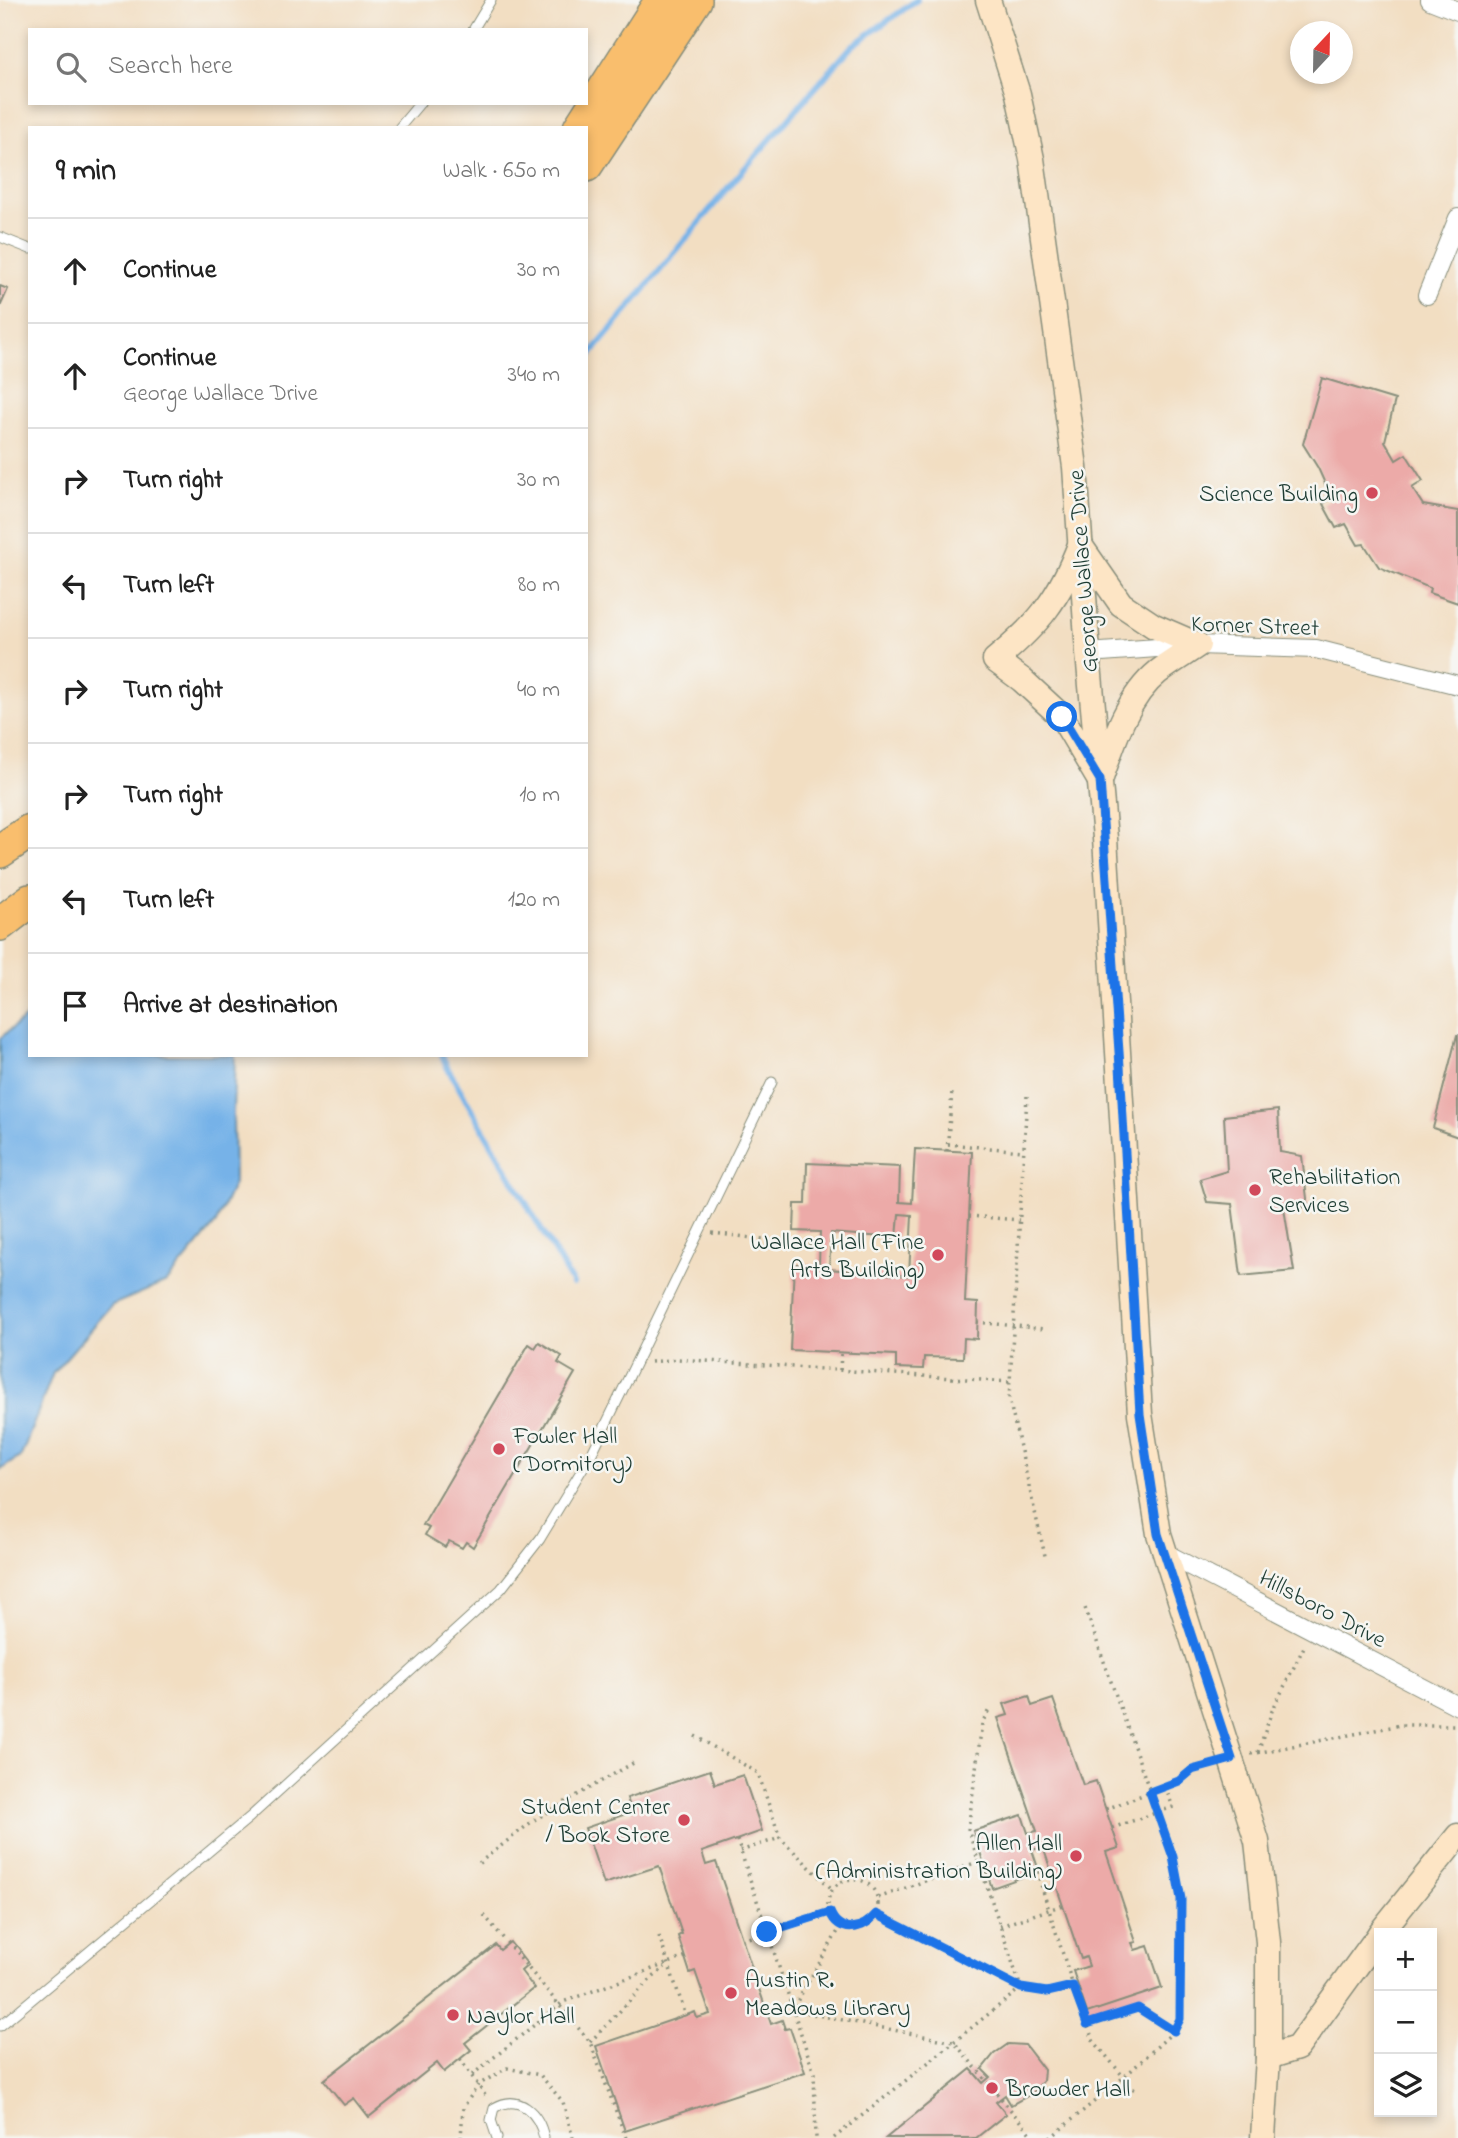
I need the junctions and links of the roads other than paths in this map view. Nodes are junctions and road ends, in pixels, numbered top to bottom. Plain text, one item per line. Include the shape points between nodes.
1 (491, 0) edge
2 (662, 0) edge
3 (695, 0) edge
4 (1430, 0) edge
5 (991, 9) edge
6 (1458, 11) edge
7 (475, 28) edge
8 (418, 105) edge
9 (401, 126) edge
10 (581, 126) edge
11 (588, 162) edge
12 (1458, 218) edge
13 (0, 237) edge
14 (28, 248) edge
15 (1427, 295) dead end
16 (1080, 545) junction
17 (1198, 645) junction
18 (1088, 653) junction
19 (1458, 685) edge
20 (1100, 780) junction
21 (28, 832) edge
22 (0, 851) edge
23 (28, 903) edge
24 (0, 924) edge
25 (772, 1082) dead end
26 (1165, 1553) junction
27 (1458, 1706) edge
28 (1458, 1836) edge
29 (1385, 1928) edge
30 (1374, 1942) edge
31 (0, 2026) edge
32 (1268, 2057) junction
33 (496, 2138) edge
34 (544, 2138) edge
35 (1263, 2138) edge

1 - 7 lane
2 - 10 highway
3 - 11 highway
4 - 6 street
5 - 16 street, George Wallace Drive via 1018,94 1032,159 1075,467
8 - 9 lane
12 - 15 street
13 - 14 lane
16 - 17 street via 1121,604 1154,626
16 - 18 street, George Wallace Drive
16 - 20 street via 1055,600 1025,636 995,660 1062,717
17 - 18 street, Korner Street
17 - 19 street, Korner Street via 1316,649
17 - 20 street via 1143,688 1117,732
18 - 20 street, George Wallace Drive
20 - 26 street, George Wallace Drive via 1140,1414 1158,1534
21 - 22 highway
23 - 24 highway
25 - 31 lane via 579,1475 540,1539 501,1589 250,1817
26 - 27 street, Hillsboro Drive
26 - 32 street, George Wallace Drive via 1257,1841 1268,1942
28 - 29 street
30 - 32 street via 1297,2048
32 - 35 street, George Wallace Drive
33 - 34 lane via 491,2120 494,2108 503,2103 523,2105 536,2114

